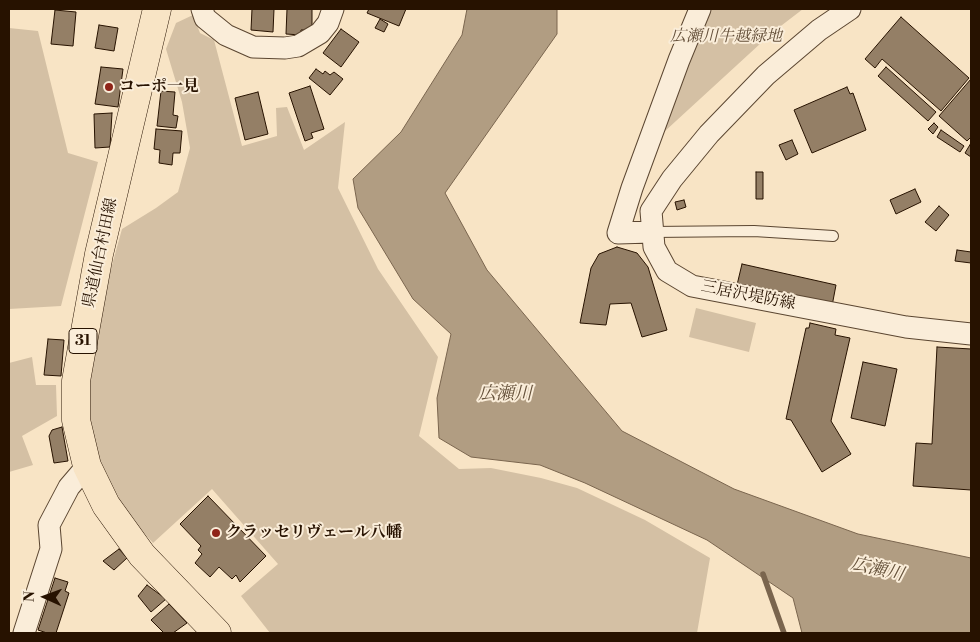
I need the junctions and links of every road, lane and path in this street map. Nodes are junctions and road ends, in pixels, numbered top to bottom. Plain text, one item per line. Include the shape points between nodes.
1 (157, 9) edge
2 (202, 9) edge
3 (333, 9) edge
4 (700, 9) edge
5 (850, 9) edge
6 (651, 232) junction
7 (833, 236) dead end
8 (971, 334) edge
9 (87, 466) junction
10 (24, 633) edge
11 (217, 633) edge

1 - 9 main road, 県道仙台村田線 / 31 via 99,254 76,381 76,420
2 - 3 street via 205,18 226,35 252,46 285,48 298,46 320,33
4 - 6 street via 672,78 618,233
5 - 6 street, 三居沢堤防線 via 819,30 766,75 709,134 650,211
6 - 7 lane via 754,231
6 - 8 street, 三居沢堤防線 via 654,247 667,272 692,286 906,327
9 - 10 street via 69,487 49,524 51,549
9 - 11 main road, 県道仙台村田線 / 31 via 106,506 142,555

